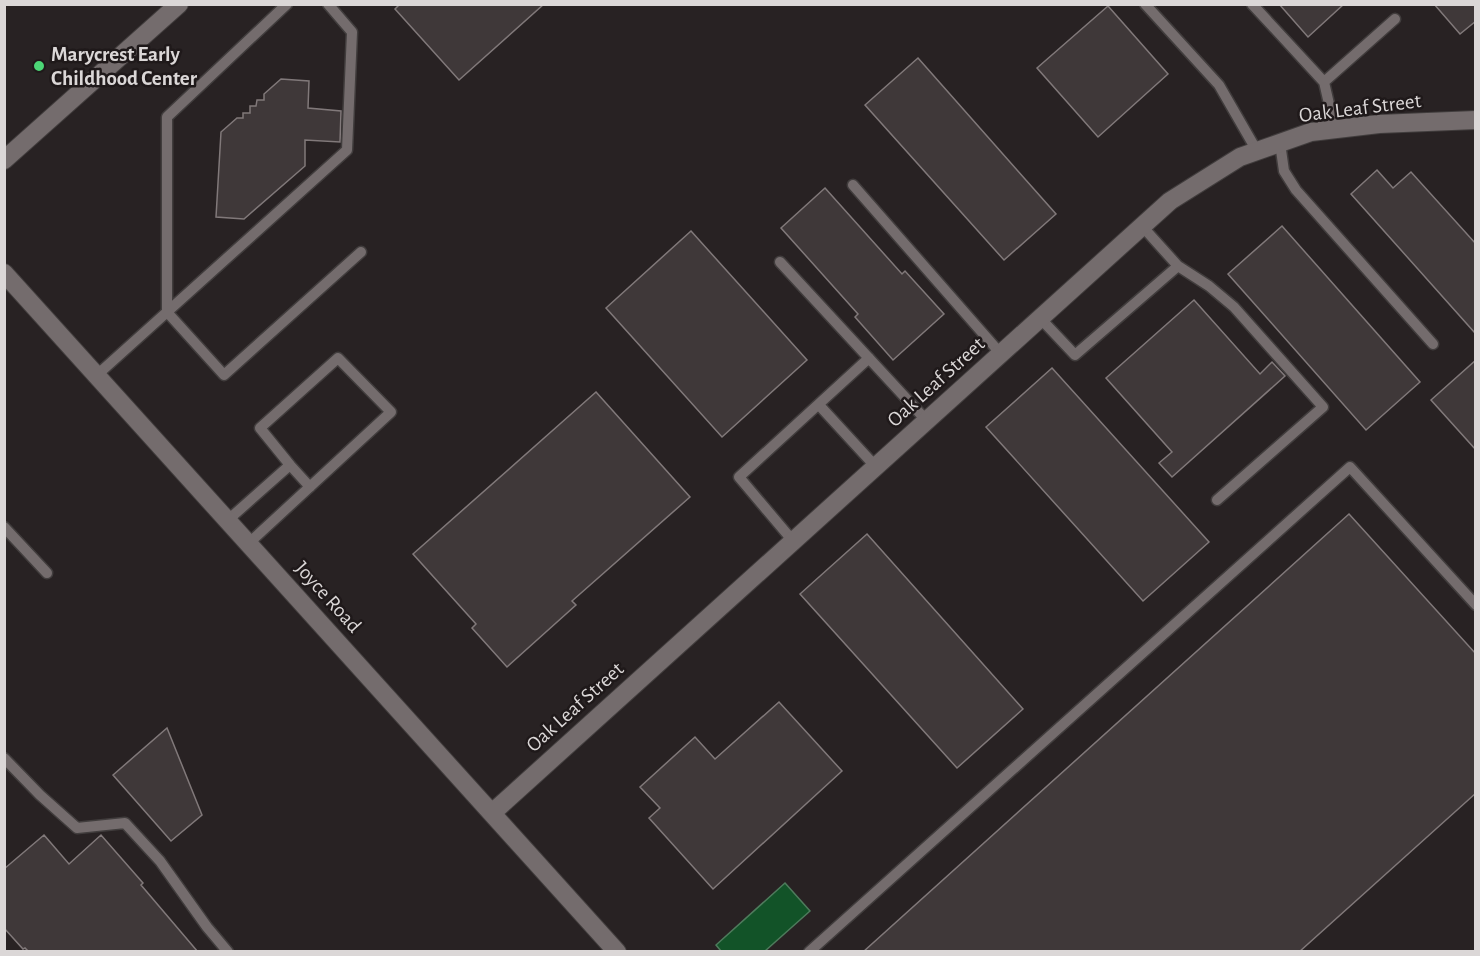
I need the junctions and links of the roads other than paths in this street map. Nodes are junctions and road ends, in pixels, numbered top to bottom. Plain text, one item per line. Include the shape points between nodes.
1 (178, 4) edge
2 (287, 4) edge
3 (328, 4) edge
4 (1145, 4) edge
5 (1252, 4) edge
6 (1395, 19) dead end
7 (1324, 82) junction
8 (1476, 120) edge
9 (1335, 130) junction
10 (1280, 143) junction
11 (1257, 151) junction
12 (4, 160) edge
13 (853, 185) dead end
14 (1142, 226) junction
15 (362, 252) dead end
16 (780, 261) dead end
17 (1178, 266) junction
18 (4, 273) edge
19 (167, 312) junction
20 (1040, 318) junction
21 (1433, 344) dead end
22 (1000, 354) junction
23 (869, 358) junction
24 (97, 375) junction
25 (819, 405) junction
26 (927, 421) junction
27 (290, 465) junction
28 (876, 467) junction
29 (310, 487) junction
30 (1217, 500) dead end
31 (228, 520) junction
32 (4, 527) edge
33 (793, 541) junction
34 (249, 543) junction
35 (47, 573) dead end
36 (1476, 605) edge
37 (4, 758) edge
38 (492, 813) junction
39 (228, 951) edge
40 (617, 951) edge
41 (809, 951) edge

1 - 12 street
2 - 19 lane via 167,117
3 - 19 lane via 352,32 347,150
4 - 11 lane via 1219,85
5 - 7 lane
6 - 7 lane
7 - 9 lane
8 - 9 street, Oak Leaf Street
9 - 10 street, Oak Leaf Street via 1311,132
10 - 11 street, Oak Leaf Street
10 - 21 lane via 1284,171 1296,190
11 - 14 street, Oak Leaf Street via 1240,157 1170,201
13 - 22 lane
14 - 17 lane
14 - 20 street, Oak Leaf Street
15 - 19 lane via 224,375
16 - 23 lane
17 - 20 lane via 1075,355
17 - 30 lane via 1234,307 1323,407
18 - 24 street, Joyce Road
19 - 24 lane
20 - 22 street, Oak Leaf Street
22 - 26 street, Oak Leaf Street
23 - 25 lane
23 - 26 lane
24 - 31 street, Joyce Road
25 - 28 lane
25 - 33 lane via 739,477
26 - 28 street, Oak Leaf Street
27 - 29 lane
27 - 29 lane via 260,428 338,358 391,412
27 - 31 lane
28 - 33 street, Oak Leaf Street
29 - 34 lane
31 - 34 street, Joyce Road
32 - 35 lane
33 - 38 street, Oak Leaf Street
34 - 38 street, Joyce Road
36 - 41 lane via 1350,467
37 - 39 lane via 77,828 124,823 160,861
38 - 40 street, Joyce Road

